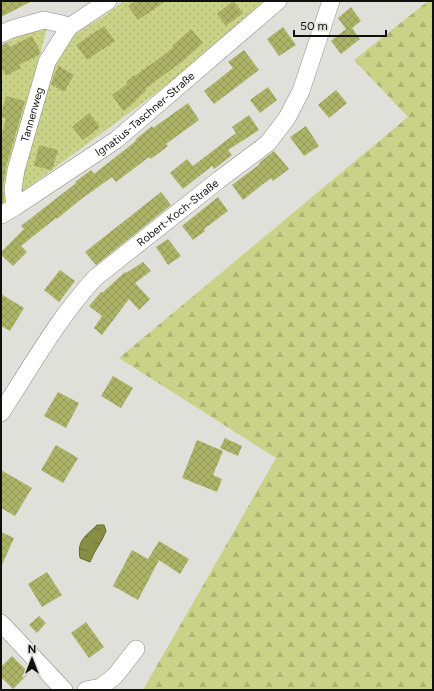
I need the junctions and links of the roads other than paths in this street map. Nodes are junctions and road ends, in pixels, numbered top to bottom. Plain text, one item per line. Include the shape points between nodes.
1 (108, 1) edge
2 (278, 1) edge
3 (331, 1) edge
4 (69, 27) junction
5 (1, 34) edge
6 (8, 211) edge
7 (1, 413) edge
8 (1, 623) edge
9 (136, 649) dead end
10 (64, 690) edge
11 (86, 690) edge

1 - 4 street
2 - 6 street, Ignatius-Taschner-Straße via 116,140
3 - 7 street, Robert-Koch-Straße via 301,91 287,118 268,143 95,278 65,314
4 - 5 street via 44,20
4 - 6 street, Tannenweg via 48,62 16,170
8 - 10 street
9 - 11 street via 116,676 101,687

